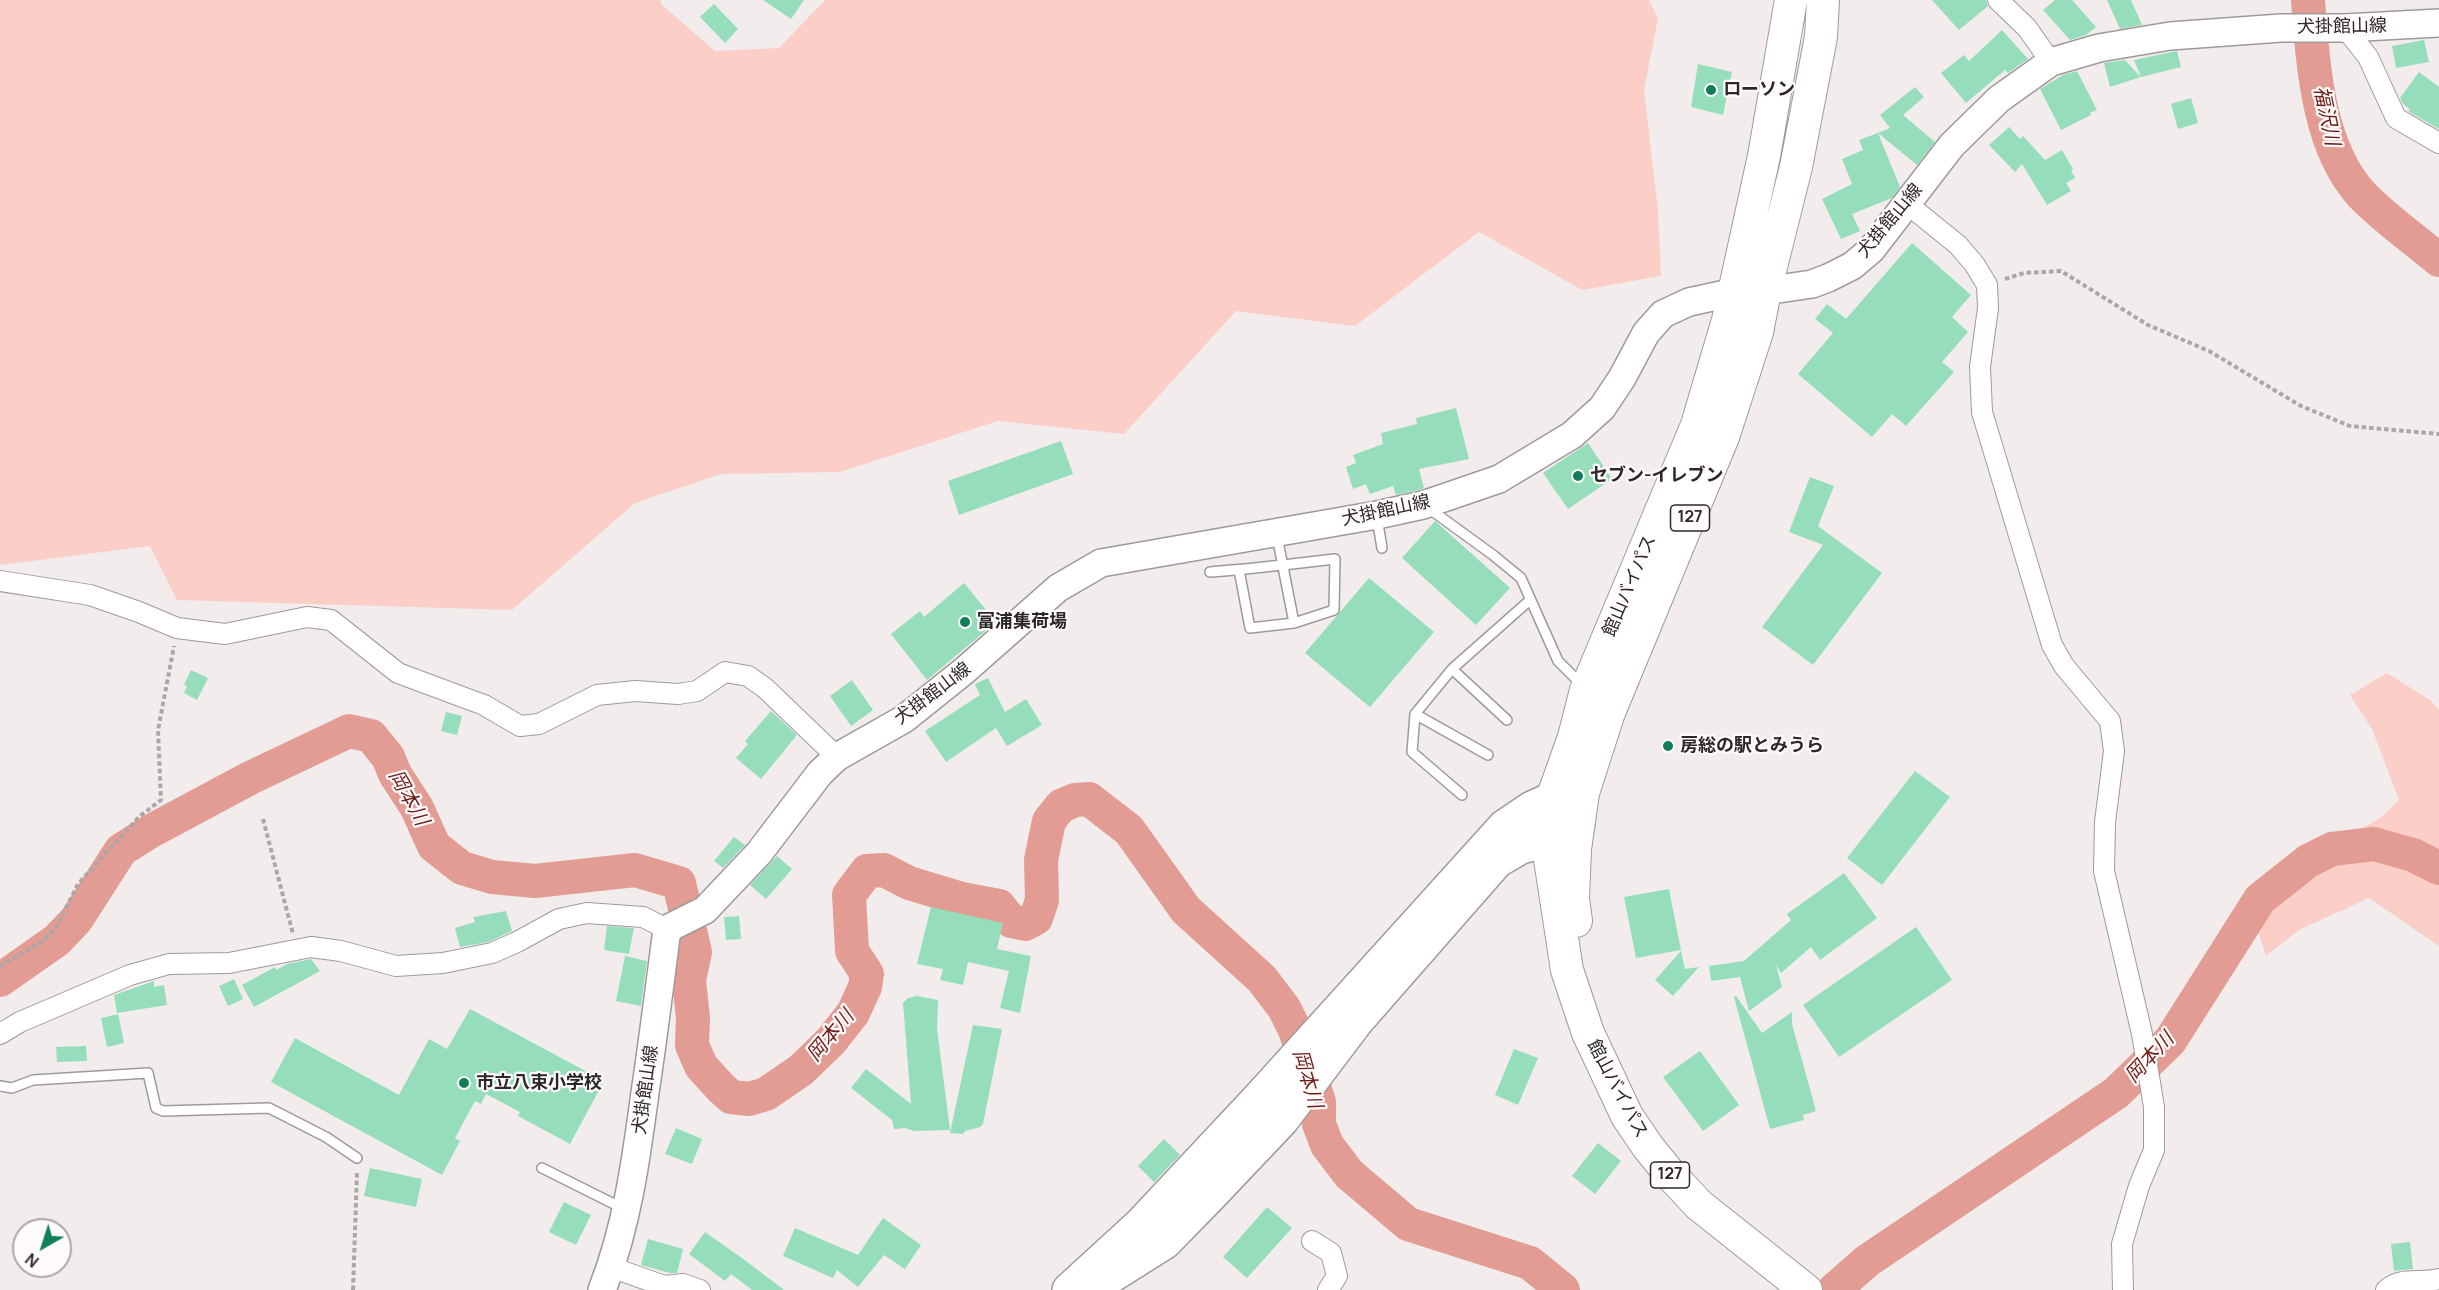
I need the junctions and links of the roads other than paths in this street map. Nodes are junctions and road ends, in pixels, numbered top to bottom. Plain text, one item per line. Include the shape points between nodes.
1 (1791, 0) edge
2 (1823, 0) edge
3 (1998, 0) edge
4 (2439, 23) edge
5 (2337, 28) junction
6 (2051, 62) junction
7 (2439, 142) edge
8 (1906, 203) junction
9 (1750, 291) junction
10 (1423, 505) junction
11 (1377, 515) junction
12 (1276, 532) junction
13 (1382, 548) dead end
14 (1282, 565) junction
15 (1239, 570) junction
16 (1210, 572) dead end
17 (0, 581) edge
18 (1530, 600) junction
19 (1294, 623) junction
20 (1452, 669) junction
21 (1586, 690) junction
22 (1415, 714) junction
23 (1507, 720) dead end
24 (1488, 755) dead end
25 (837, 758) junction
26 (1462, 795) dead end
27 (1552, 799) junction
28 (1578, 822) junction
29 (1547, 840) junction
30 (671, 928) junction
31 (1348, 1015) junction
32 (1588, 1033) junction
33 (0, 1034) edge
34 (0, 1086) edge
35 (1271, 1109) junction
36 (357, 1158) road end
37 (542, 1168) dead end
38 (627, 1210) junction
39 (1312, 1241) dead end
40 (607, 1278) edge
41 (2439, 1278) edge
42 (1801, 1286) edge
43 (700, 1290) edge
44 (1069, 1290) edge
45 (1089, 1290) edge
46 (1328, 1290) edge
47 (2123, 1290) edge
48 (2386, 1290) edge

1 - 9 highway, 館山バイパス / 127 via 1764,156
2 - 9 highway, 館山バイパス / 127 via 1821,37 1796,167
3 - 6 street via 2027,28
4 - 5 main road, 犬掛館山線
5 - 6 main road, 犬掛館山線 via 2170,36 2099,48
5 - 7 street via 2368,57 2396,118
6 - 8 main road, 犬掛館山線 via 1999,99 1967,130
8 - 9 main road, 犬掛館山線 via 1871,250 1852,266 1812,284
8 - 47 street via 1958,245 1987,285 1980,366 1982,412 2052,645 2064,666 2110,721 2114,751 2105,822 2104,871 2142,1034 2154,1107 2154,1150 2122,1244
9 - 10 main road, 犬掛館山線 via 1689,302 1663,314 1646,333 1602,408 1572,435 1499,479
9 - 21 highway, 館山バイパス / 127
9 - 28 highway, 館山バイパス / 127 via 1757,332 1723,437 1608,715 1582,793
10 - 11 main road, 犬掛館山線
10 - 18 lane via 1521,578
11 - 12 main road, 犬掛館山線
11 - 13 lane
12 - 14 lane
12 - 25 main road, 犬掛館山線 via 1101,563 1058,588 904,719
14 - 15 lane
14 - 19 lane
14 - 19 lane via 1335,559 1334,610
15 - 16 lane
15 - 19 lane via 1250,628
17 - 25 street via 90,595 177,628 225,634 307,617 331,620 398,673 484,705 520,726 539,724 597,695 634,691 678,694 697,691 725,672 748,676
18 - 20 lane
18 - 21 lane via 1558,661
20 - 22 lane
20 - 23 lane
21 - 27 highway, 館山バイパス / 127
22 - 24 lane
22 - 26 lane via 1412,752
25 - 30 main road, 犬掛館山線 via 820,773 759,853 705,910
27 - 28 highway
27 - 29 highway, 館山バイパス / 127
27 - 31 highway via 1520,815 1489,841
28 - 29 highway
28 - 32 highway, 館山バイパス / 127 via 1574,899
29 - 31 highway via 1521,847 1497,861
29 - 32 highway, 館山バイパス / 127 via 1567,970
30 - 33 street via 643,917 587,913 559,919 492,953 443,963 396,966 311,947 229,963 169,964 20,1022
30 - 38 main road, 犬掛館山線
31 - 35 highway
32 - 42 highway, 館山バイパス / 127 via 1628,1116 1670,1174 1699,1205
34 - 36 lane via 12,1088 33,1080 148,1073 156,1108 163,1111 269,1108
35 - 44 highway
35 - 45 highway via 1165,1242
37 - 38 lane
38 - 40 main road, 犬掛館山線
39 - 46 street via 1331,1253 1337,1276
40 - 43 street via 664,1286 683,1284
41 - 48 street via 2398,1281

